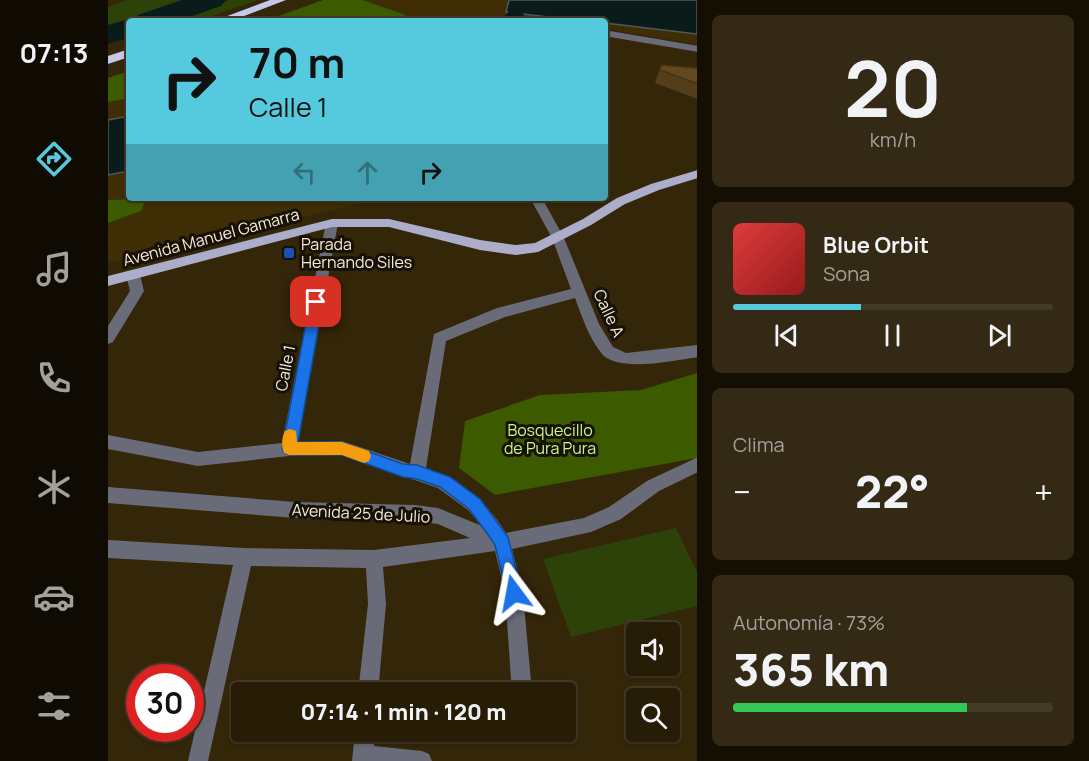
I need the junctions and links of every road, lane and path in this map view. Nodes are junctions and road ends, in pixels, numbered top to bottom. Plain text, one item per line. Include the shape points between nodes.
1 (281, 0) edge
2 (229, 18) edge
3 (608, 34) edge
4 (697, 49) edge
5 (126, 54) edge
6 (108, 60) edge
7 (697, 174) edge
8 (538, 201) edge
9 (332, 223) junction
10 (558, 238) junction
11 (133, 274) junction
12 (108, 281) edge
13 (580, 292) junction
14 (108, 338) edge
15 (697, 351) edge
16 (108, 442) edge
17 (289, 449) junction
18 (697, 464) edge
19 (417, 472) junction
20 (108, 495) edge
21 (502, 543) junction
22 (108, 549) edge
23 (244, 557) junction
24 (374, 559) junction
25 (369, 682) edge
26 (521, 682) edge
27 (364, 742) edge
28 (362, 758) edge
29 (198, 761) edge
30 (422, 761) edge

1 - 2 highway
3 - 4 street
5 - 6 highway
7 - 10 main road, Avenida Manuel Gamarra via 621,201
8 - 10 street, Calle A
9 - 10 main road, Avenida Manuel Gamarra via 389,223 516,250 538,247
9 - 11 main road, Avenida Manuel Gamarra
9 - 17 street, Calle 1
10 - 13 street, Calle A
11 - 12 main road, Avenida Manuel Gamarra
11 - 14 street via 137,291
13 - 15 street, Calle A via 608,351 625,359
13 - 19 street via 502,312 439,338
16 - 17 street via 198,459
17 - 19 street via 342,448
18 - 21 street via 653,486 615,513 585,526
19 - 21 street via 460,492 487,518
20 - 21 street, Avenida 25 de Julio via 295,510 415,513 438,516
21 - 24 street
21 - 26 street via 514,593
22 - 23 street
23 - 24 street
23 - 29 street
24 - 25 street via 376,604
27 - 28 street
28 - 30 street

